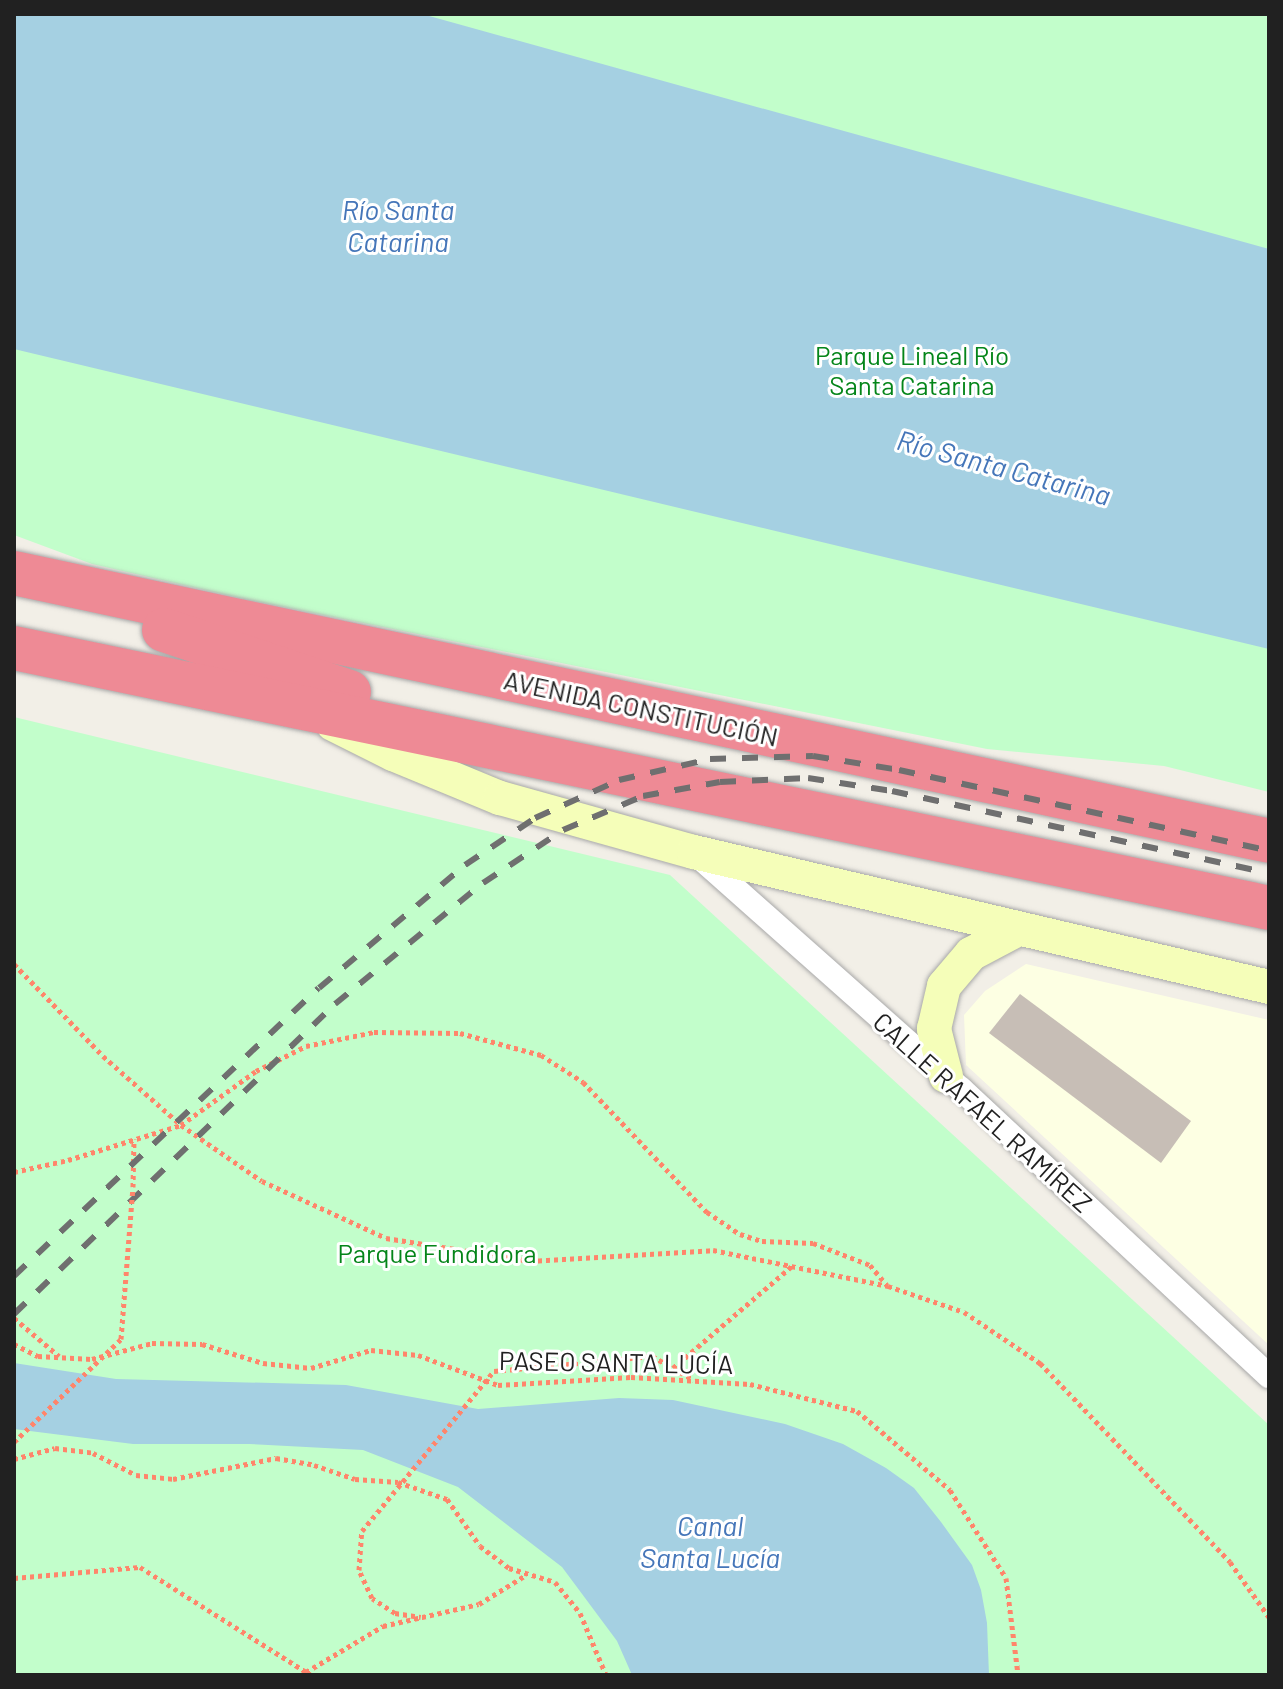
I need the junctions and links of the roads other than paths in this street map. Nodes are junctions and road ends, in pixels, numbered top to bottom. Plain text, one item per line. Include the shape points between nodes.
1 (14, 573) edge
2 (14, 580) edge
3 (14, 648) edge
4 (293, 705) junction
5 (537, 755) junction
6 (1269, 841) edge
7 (694, 852) junction
8 (1269, 908) edge
9 (1018, 929) junction
10 (1269, 987) edge
11 (946, 1076) junction
12 (1269, 1376) edge

1 - 6 highway, AVENIDA CONSTITUCIÓN
2 - 5 highway
3 - 4 highway
4 - 5 highway
4 - 7 street via 500,798
5 - 8 highway
7 - 9 street
7 - 11 street, CALLE RAFAEL RAMÍREZ
9 - 10 street
9 - 11 street via 971,954 944,986 934,1029
11 - 12 street, CALLE RAFAEL RAMÍREZ

